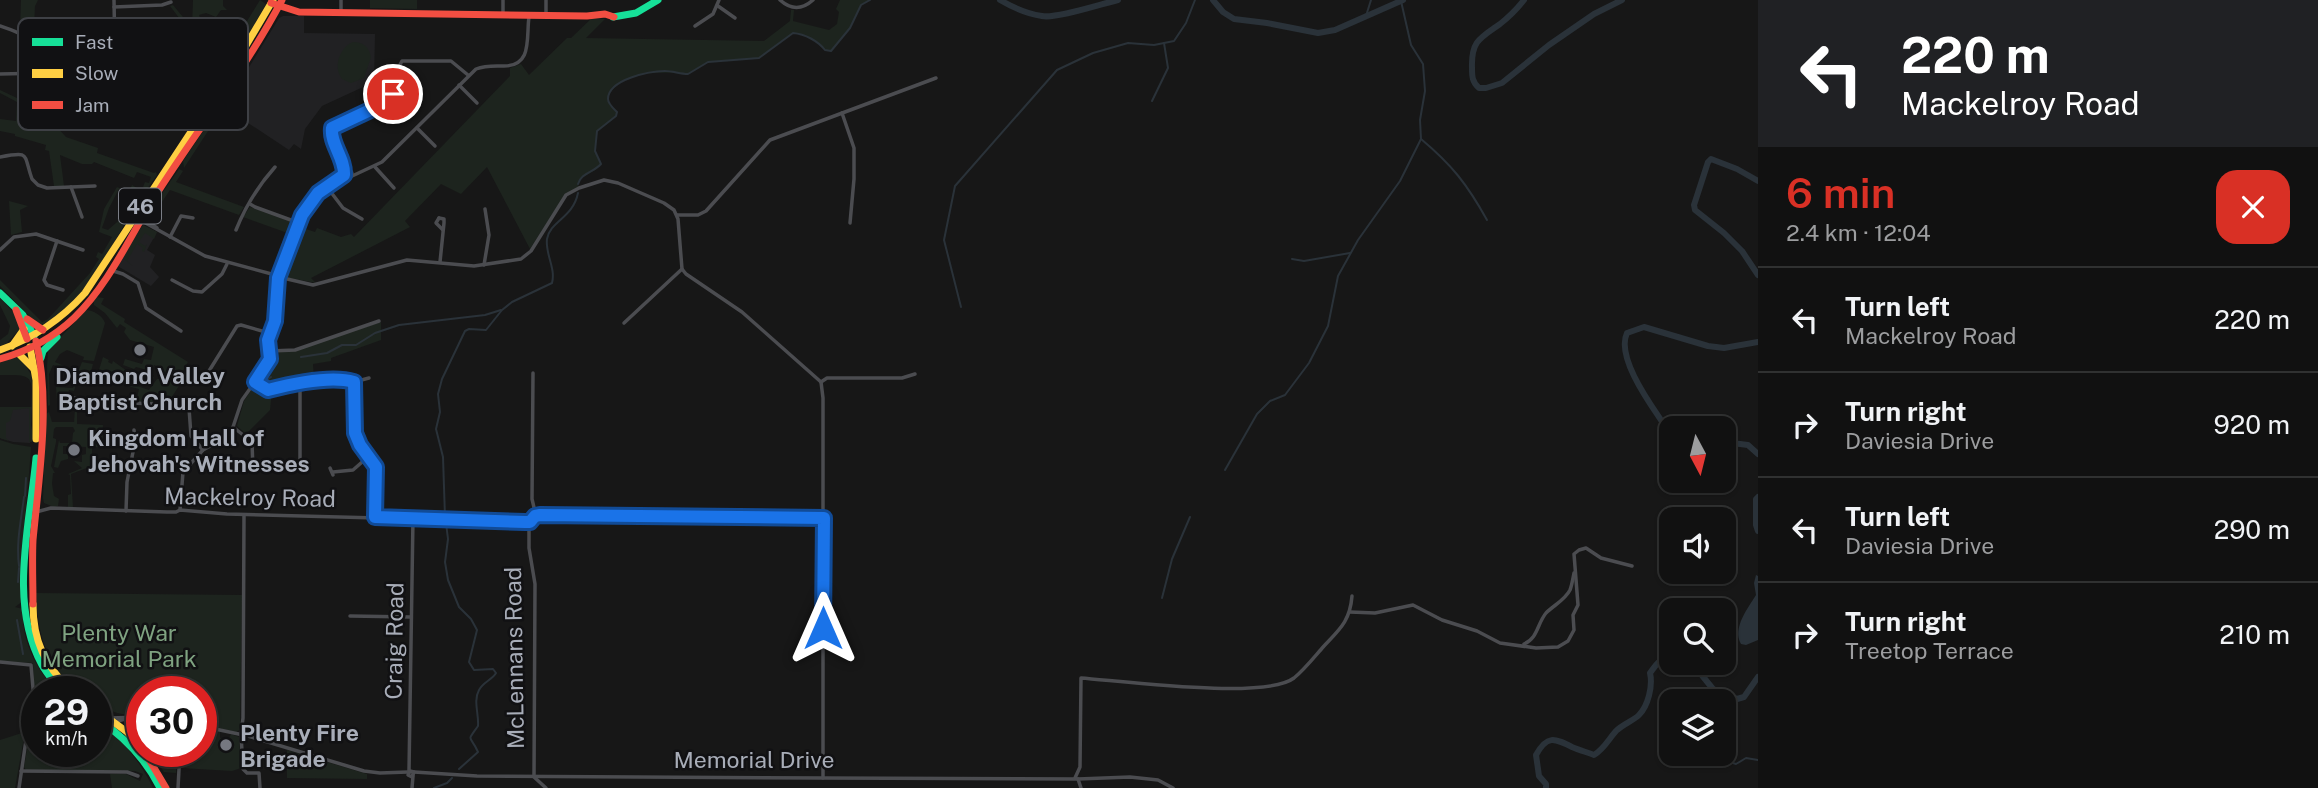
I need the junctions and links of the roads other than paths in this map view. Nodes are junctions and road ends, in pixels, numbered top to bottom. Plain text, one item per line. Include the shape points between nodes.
1 (114, 0) edge
2 (341, 0) edge
3 (503, 0) edge
4 (546, 0) edge
5 (658, 0) edge
6 (779, 0) edge
7 (813, 0) edge
8 (171, 2) dead end
9 (277, 2) edge
10 (718, 3) edge
11 (114, 7) junction
12 (341, 12) junction
13 (503, 15) junction
14 (546, 15) junction
15 (527, 16) junction
16 (114, 18) edge
17 (735, 18) dead end
18 (0, 26) edge
19 (695, 26) dead end
20 (18, 33) edge
21 (248, 48) edge
22 (0, 74) edge
23 (18, 74) edge
24 (468, 75) junction
25 (936, 78) dead end
26 (459, 85) junction
27 (477, 103) dead end
28 (842, 113) junction
29 (417, 128) junction
30 (196, 130) edge
31 (435, 146) dead end
32 (0, 157) edge
33 (275, 167) dead end
34 (375, 167) junction
35 (348, 174) junction
36 (95, 186) dead end
37 (71, 187) junction
38 (327, 187) junction
39 (394, 188) dead end
40 (250, 204) junction
41 (485, 209) dead end
42 (677, 215) junction
43 (82, 217) dead end
44 (139, 218) junction
45 (193, 218) dead end
46 (362, 219) dead end
47 (299, 223) junction
48 (850, 223) dead end
49 (236, 230) dead end
50 (443, 230) dead end
51 (170, 237) junction
52 (57, 241) junction
53 (1, 247) edge
54 (81, 248) dead end
55 (440, 262) junction
56 (227, 263) junction
57 (484, 265) junction
58 (111, 267) junction
59 (682, 269) junction
60 (281, 279) junction
61 (172, 280) dead end
62 (64, 290) dead end
63 (0, 293) edge
64 (16, 310) junction
65 (25, 318) junction
66 (379, 321) dead end
67 (624, 323) dead end
68 (65, 326) junction
69 (24, 328) junction
70 (43, 330) junction
71 (181, 331) dead end
72 (270, 334) junction
73 (31, 338) junction
74 (12, 346) junction
75 (34, 347) junction
76 (0, 351) edge
77 (270, 351) junction
78 (19, 354) junction
79 (0, 359) edge
80 (41, 361) junction
81 (35, 370) junction
82 (533, 373) dead end
83 (915, 374) dead end
84 (206, 376) dead end
85 (369, 378) dead end
86 (255, 382) junction
87 (354, 382) junction
88 (821, 382) junction
89 (300, 383) junction
90 (74, 398) dead end
91 (233, 427) junction
92 (134, 430) dead end
93 (204, 450) junction
94 (369, 456) junction
95 (295, 470) dead end
96 (253, 471) dead end
97 (332, 472) dead end
98 (37, 495) junction
99 (51, 508) junction
100 (180, 510) junction
101 (126, 512) junction
102 (35, 513) junction
103 (244, 515) junction
104 (536, 516) junction
105 (375, 517) junction
106 (413, 518) junction
107 (824, 518) junction
108 (530, 522) junction
109 (1632, 566) dead end
110 (1575, 571) junction
111 (1352, 596) dead end
112 (1350, 612) junction
113 (350, 616) dead end
114 (412, 617) junction
115 (1522, 645) junction
116 (0, 662) edge
117 (33, 676) edge
118 (48, 676) edge
119 (56, 676) edge
120 (112, 729) edge
121 (217, 729) edge
122 (241, 734) junction
123 (22, 767) edge
124 (154, 767) edge
125 (179, 767) edge
126 (21, 771) junction
127 (411, 774) junction
128 (138, 776) dead end
129 (534, 776) junction
130 (823, 779) junction
131 (1076, 779) junction
132 (19, 788) edge
133 (160, 788) edge
134 (166, 788) edge
135 (177, 788) edge
136 (260, 788) edge
137 (411, 788) edge
138 (546, 788) edge
139 (1081, 788) edge
140 (1173, 788) edge

1 - 11 street
2 - 12 street
3 - 13 street
4 - 14 street
5 - 14 main road via 636,13 614,17
6 - 7 street via 795,8
8 - 11 street
9 - 12 main road via 311,12
9 - 21 main road, 46
10 - 17 street
10 - 19 street via 709,19
11 - 16 street
12 - 13 main road
13 - 15 main road
14 - 15 main road
15 - 24 street via 526,51 519,63 483,66
18 - 20 street
22 - 23 street
24 - 26 street
24 - 35 street via 451,61 402,61 396,88 388,99 332,128
25 - 28 street
26 - 27 street
26 - 29 street
28 - 42 street via 770,140 706,211
28 - 48 street via 854,148
29 - 31 street
29 - 34 street
30 - 44 main road, 46
32 - 37 street via 24,156 32,179 41,186
33 - 40 street
34 - 35 street
34 - 39 street
35 - 38 street
36 - 37 street
37 - 43 street
38 - 46 street via 344,208
38 - 47 street via 310,202
40 - 47 street
40 - 49 street
41 - 57 street via 489,235
42 - 57 street via 664,203 613,181 600,181 566,195 528,255
42 - 59 street
44 - 51 street
44 - 58 main road, 46
44 - 70 main road, 46 via 81,297
45 - 51 street via 181,216
47 - 60 street
50 - 55 street
51 - 56 street
52 - 53 street via 39,234 18,236
52 - 54 street
52 - 62 street via 44,280
55 - 57 street
55 - 60 street via 407,260 315,285
56 - 60 street
56 - 61 street via 202,292
58 - 68 main road, 46
58 - 71 street via 138,283 148,311
59 - 67 street
59 - 88 street via 742,312
60 - 72 street
63 - 64 main road
64 - 65 main road
64 - 69 main road
65 - 70 main road
65 - 73 main road
66 - 77 street via 298,349
68 - 75 main road, 46
68 - 80 main road via 42,352
69 - 73 main road
69 - 74 main road
70 - 73 main road, 46
72 - 77 street
72 - 84 street via 237,326
73 - 74 main road, 46
73 - 75 main road
74 - 76 main road, 46
75 - 78 main road, 46
75 - 80 main road
75 - 81 main road
77 - 86 street via 269,362
78 - 79 main road, 46
78 - 81 main road
80 - 98 main road
81 - 118 main road via 36,444 25,538 25,614 30,640
82 - 104 street via 532,499
83 - 88 street
85 - 87 street
86 - 89 street via 268,390
86 - 91 street via 242,400
87 - 89 street
87 - 94 street via 355,433
88 - 107 street
89 - 95 street via 301,467
90 - 93 street via 186,405 192,439
91 - 93 street
91 - 96 street via 253,442
92 - 101 street
93 - 100 street via 182,474
94 - 97 street via 353,470
94 - 105 street via 376,467
98 - 99 street
98 - 102 main road
99 - 101 street, Mackelroy Road
99 - 102 street, Mackelroy Road
100 - 101 street, Mackelroy Road
100 - 103 street, Mackelroy Road
102 - 119 main road via 33,627
103 - 105 street, Mackelroy Road
103 - 122 street
104 - 107 street
104 - 108 street
105 - 106 street, Mackelroy Road
106 - 108 street, Mackelroy Road
106 - 114 street, Craig Road
107 - 130 street
108 - 129 street, McLennans Road via 535,584
109 - 110 street via 1601,558 1586,548 1574,554
110 - 115 street via 1570,590 1539,623 1534,638
110 - 115 street via 1578,605 1569,641 1558,647
111 - 112 street
112 - 115 street via 1375,613 1413,605 1500,643
112 - 131 street via 1293,679 1278,684 1232,689 1081,678
113 - 114 street
114 - 127 street, Craig Road
116 - 117 street via 32,666
120 - 133 main road via 135,750
121 - 122 street, Memorial Drive
122 - 127 street, Memorial Drive via 356,769
122 - 136 street via 244,771 259,774
123 - 126 street
124 - 134 main road
125 - 135 street
126 - 128 street via 127,772
126 - 132 street
127 - 129 street, Memorial Drive
127 - 137 street, Craig Road
129 - 130 street, Memorial Drive
129 - 138 street, McLennans Road
130 - 131 street, Memorial Drive
131 - 139 street
131 - 140 street, Memorial Drive via 1130,777 1158,780

